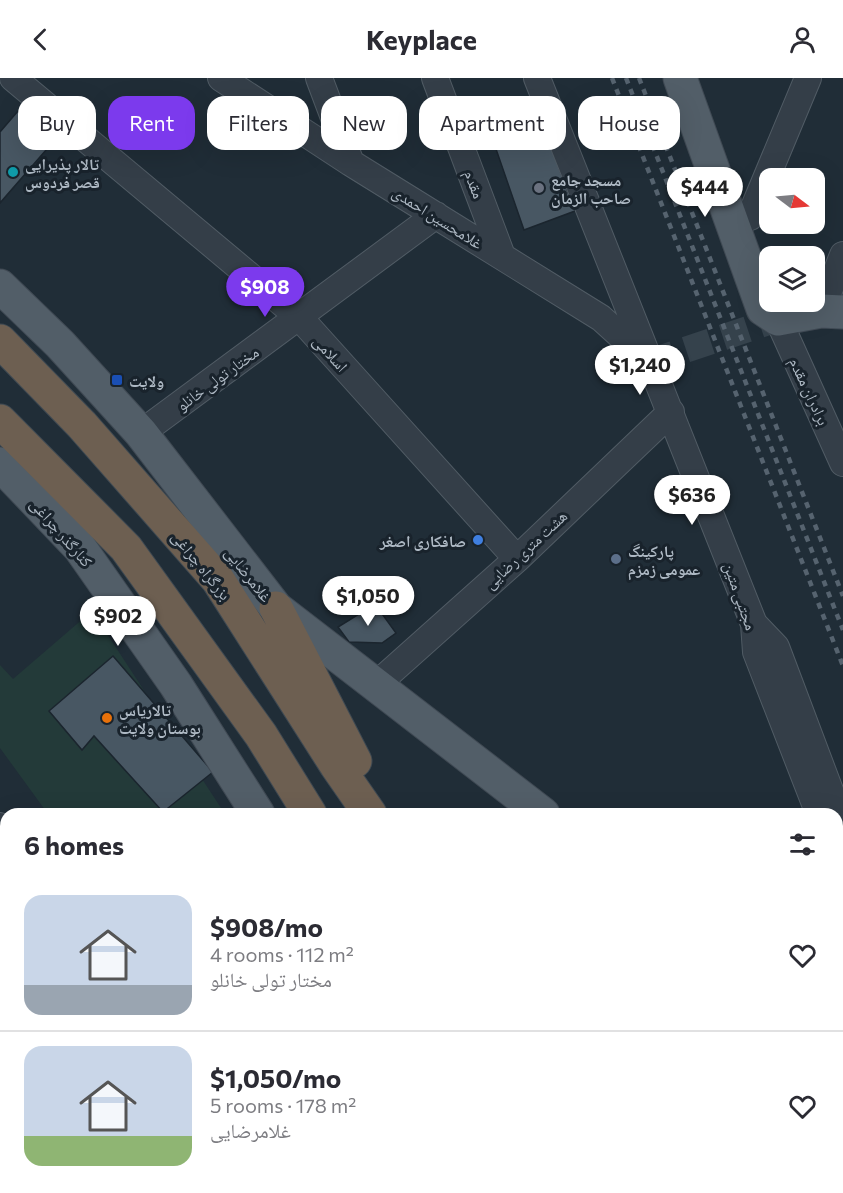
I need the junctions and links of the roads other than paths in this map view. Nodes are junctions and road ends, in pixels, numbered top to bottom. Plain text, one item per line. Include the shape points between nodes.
1 (13, 78) edge
2 (221, 78) edge
3 (319, 78) edge
4 (435, 78) edge
5 (537, 78) edge
6 (808, 78) edge
7 (688, 79) edge
8 (351, 163) junction
9 (436, 215) junction
10 (742, 220) junction
11 (759, 253) edge
12 (843, 255) edge
13 (502, 256) junction
14 (0, 286) edge
15 (759, 292) edge
16 (779, 312) edge
17 (832, 312) edge
18 (300, 318) junction
19 (0, 341) edge
20 (650, 362) junction
21 (671, 412) junction
22 (0, 421) edge
23 (141, 433) junction
24 (843, 463) edge
25 (0, 464) edge
26 (517, 558) junction
27 (276, 608) junction
28 (754, 624) junction
29 (377, 684) junction
30 (261, 735) junction
31 (254, 808) edge
32 (290, 808) edge
33 (306, 808) edge
34 (366, 808) edge
35 (377, 808) edge
36 (535, 808) edge
37 (817, 808) edge
38 (837, 808) edge

1 - 18 street, اسلامی
2 - 8 street, غلامحسین احمدی
3 - 8 street
4 - 13 street, مقدم
5 - 20 street, مجتبی متین
6 - 10 street
7 - 10 main road, برادران مقدم
8 - 9 street, غلامحسین احمدی
9 - 13 street, غلامحسین احمدی
9 - 18 street, مختار تولی خانلو
10 - 11 main road, برادران مقدم
10 - 15 main road, برادران مقدم
12 - 17 street
13 - 20 street, غلامحسین احمدی via 601,318
14 - 23 main road, غلامرضایی via 60,344
16 - 24 street, برادران مقدم
18 - 23 street, مختار تولی خانلو
18 - 26 street, اسلامی
19 - 34 highway, بزرگراه چراغی via 82,425 218,580
20 - 21 street, مجتبی متین
21 - 26 street, هشت متری رضایی
21 - 28 street, مجتبی متین
22 - 30 highway via 126,548
23 - 27 main road, غلامرضایی
25 - 31 main road, کنارگذر چراغی via 80,548 176,685
26 - 29 street, هشت متری رضایی
27 - 29 main road, غلامرضایی
27 - 35 highway
28 - 37 street, مجتبی متین via 756,652
28 - 38 street via 776,647
29 - 36 main road, غلامرضایی
30 - 32 highway via 262,760
30 - 33 highway

